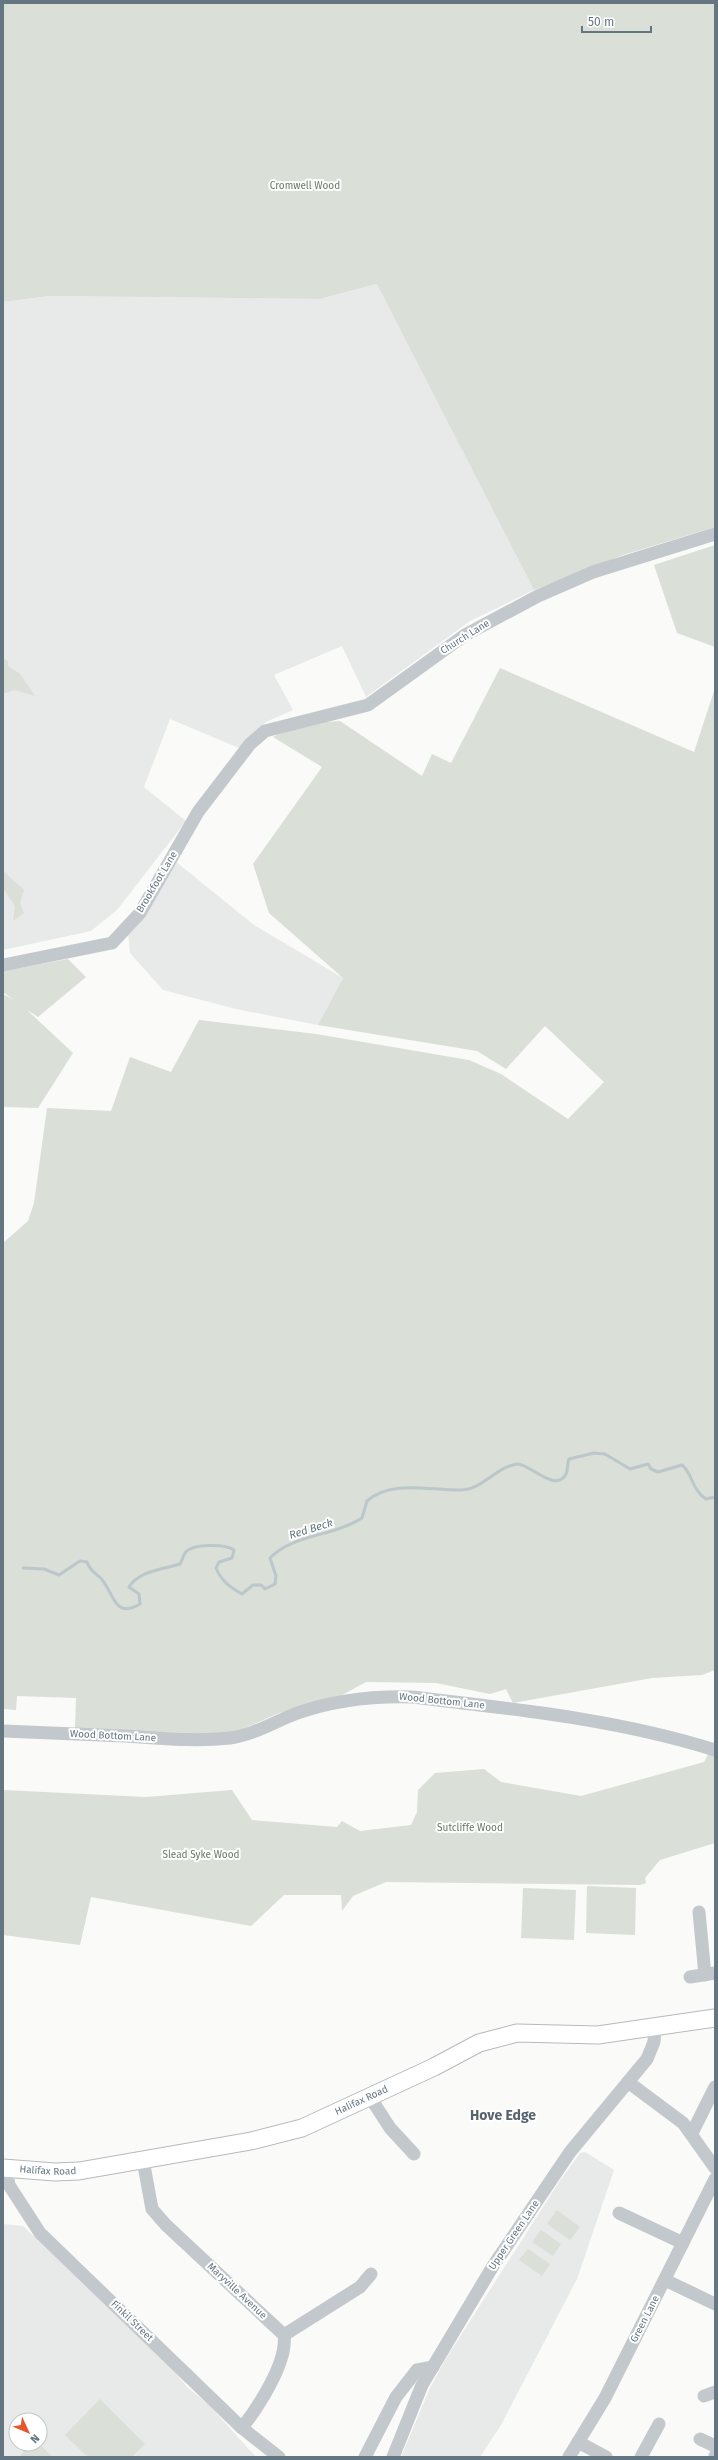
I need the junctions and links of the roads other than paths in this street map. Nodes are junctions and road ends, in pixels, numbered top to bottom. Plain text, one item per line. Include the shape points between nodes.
1 (715, 534) edge
2 (234, 765) joint
3 (3, 965) edge
4 (3, 1731) edge
5 (715, 1750) edge
6 (699, 1912) dead end
7 (710, 1974) edge
8 (690, 1977) dead end
9 (715, 2018) edge
10 (655, 2028) junction
11 (628, 2082) junction
12 (715, 2087) edge
13 (370, 2097) junction
14 (692, 2133) junction
15 (414, 2154) dead end
16 (143, 2160) junction
17 (715, 2168) edge
18 (4, 2169) edge
19 (715, 2179) edge
20 (619, 2213) dead end
21 (684, 2243) junction
22 (371, 2274) dead end
23 (665, 2280) junction
24 (715, 2304) edge
25 (284, 2335) junction
26 (433, 2367) junction
27 (659, 2424) dead end
28 (242, 2428) junction
29 (700, 2439) dead end
30 (578, 2442) junction
31 (715, 2446) edge
32 (279, 2457) edge
33 (365, 2457) edge
34 (394, 2457) edge
35 (569, 2457) edge
36 (606, 2457) edge
37 (641, 2457) edge

1 - 2 street, Church Lane via 593,572 538,596 465,635 368,705 265,731 250,744
2 - 3 street, Brookfoot Lane via 198,812 140,913 112,943
4 - 5 street, Wood Bottom Lane via 186,1741 232,1738 296,1714 353,1701 391,1696 568,1716 640,1728
6 - 7 street
7 - 8 street
9 - 10 main road, Halifax Road
10 - 11 street, Upper Green Lane via 654,2042 647,2059
10 - 13 main road, Halifax Road via 598,2035 517,2033 479,2043
11 - 14 street via 683,2123
11 - 26 street, Upper Green Lane via 570,2152 493,2266
12 - 14 street
13 - 15 street via 390,2128
13 - 16 main road, Halifax Road via 302,2128 251,2141
14 - 17 street
16 - 18 main road, Halifax Road via 73,2171
16 - 25 street, Maryville Avenue via 152,2208
18 - 28 street, Finkil Street via 9,2186 40,2233
19 - 21 street, Green Lane
20 - 21 street
21 - 23 street, Green Lane
22 - 25 street via 365,2291
23 - 24 street
23 - 30 street, Green Lane via 605,2398
25 - 28 street via 285,2346 262,2400
26 - 33 street via 417,2370 396,2398
26 - 34 street, Upper Green Lane via 422,2385
27 - 37 street
28 - 32 street, Finkil Street
29 - 31 street
30 - 35 street, Green Lane
30 - 36 street

